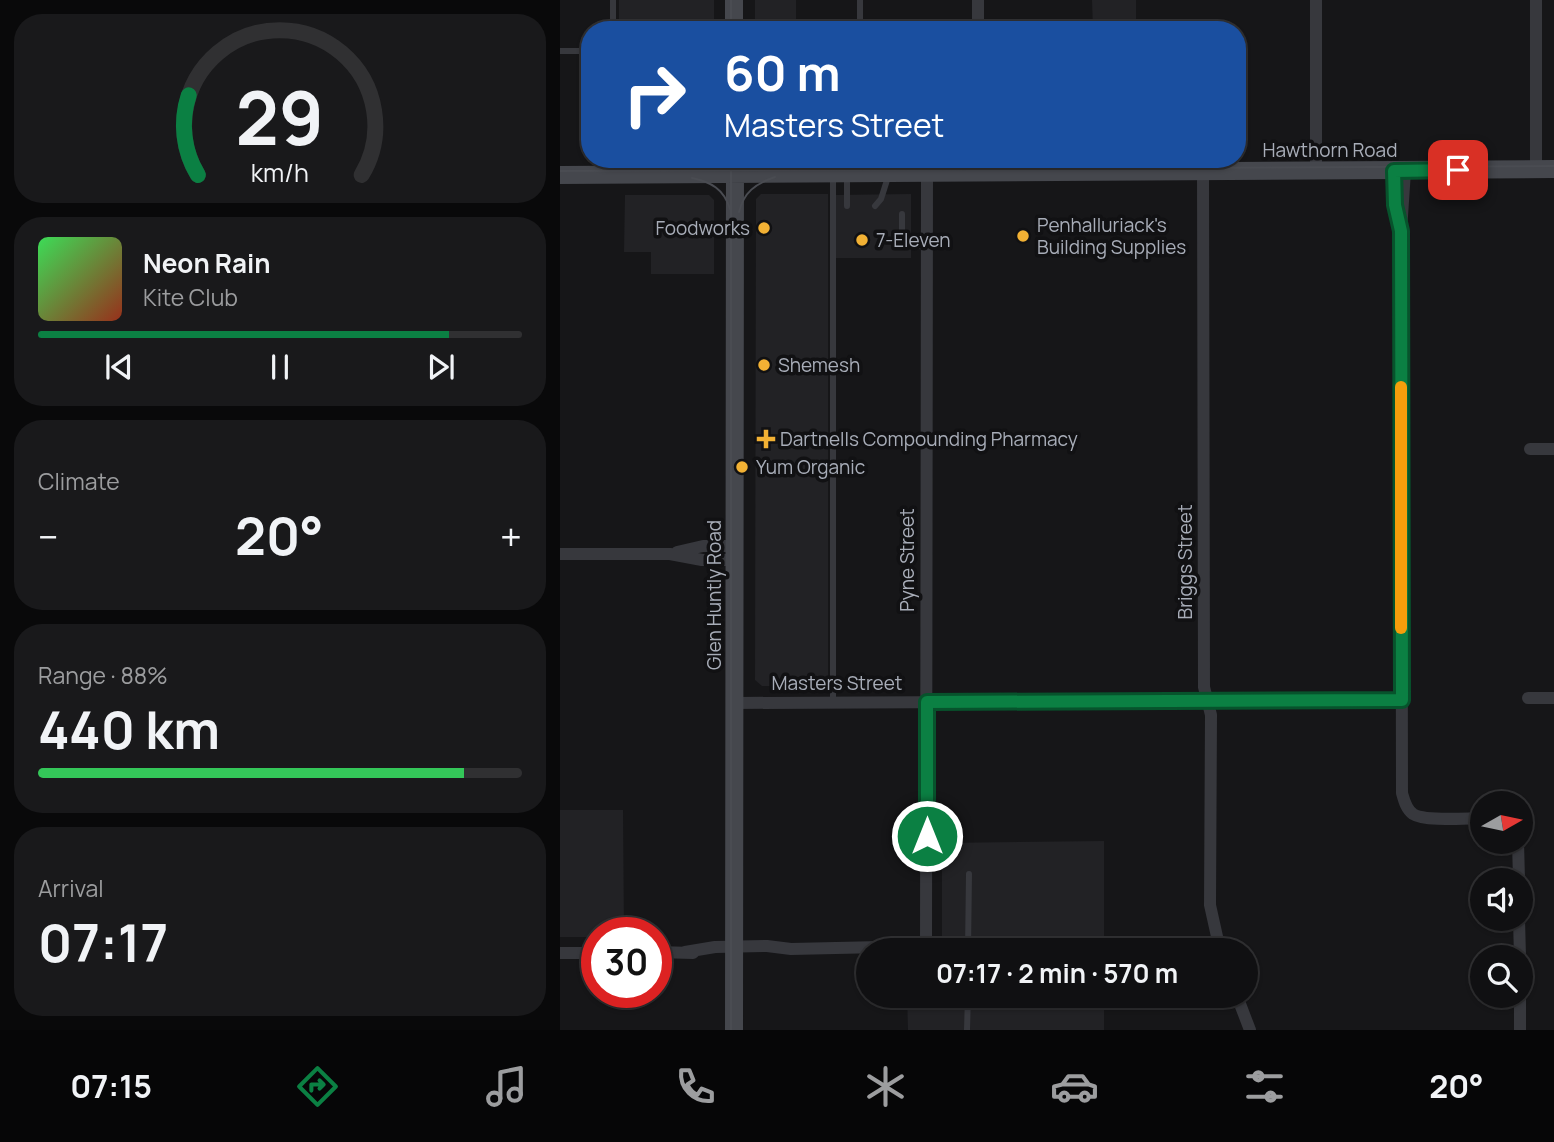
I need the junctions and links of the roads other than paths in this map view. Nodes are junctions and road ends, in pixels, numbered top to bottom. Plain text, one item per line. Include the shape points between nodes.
1 (613, 0) edge
2 (734, 0) edge
3 (860, 0) edge
4 (978, 0) edge
5 (1316, 0) edge
6 (1536, 0) edge
7 (613, 21) edge
8 (734, 21) edge
9 (860, 21) edge
10 (978, 21) edge
11 (560, 51) edge
12 (581, 51) edge
13 (712, 168) edge
14 (734, 168) edge
15 (749, 168) edge
16 (963, 168) edge
17 (1053, 168) edge
18 (1545, 169) edge
19 (1316, 171) junction
20 (1399, 171) junction
21 (1203, 172) junction
22 (927, 173) junction
23 (840, 174) junction
24 (890, 174) junction
25 (560, 175) edge
26 (847, 206) dead end
27 (875, 206) dead end
28 (902, 214) dead end
29 (927, 247) junction
30 (1530, 449) dead end
31 (1554, 449) edge
32 (735, 553) junction
33 (560, 554) edge
34 (1528, 698) dead end
35 (1554, 698) edge
36 (1402, 700) junction
37 (833, 702) junction
38 (927, 702) junction
39 (1208, 702) junction
40 (735, 703) junction
41 (1470, 818) edge
42 (969, 874) dead end
43 (968, 938) edge
44 (1217, 938) edge
45 (734, 951) junction
46 (672, 952) edge
47 (560, 953) edge
48 (581, 953) edge
49 (968, 1008) edge
50 (1242, 1008) edge
51 (1520, 1008) edge
52 (734, 1030) edge
53 (967, 1030) edge
54 (1250, 1030) edge
55 (1520, 1030) edge

1 - 7 lane
2 - 8 main road
3 - 9 lane
4 - 10 street
5 - 19 street
6 - 18 street
11 - 12 lane
13 - 25 main road, Hawthorn Road
14 - 32 main road, Glen Huntly Road
15 - 23 main road, Hawthorn Road
16 - 22 main road, Hawthorn Road
17 - 21 main road, Hawthorn Road
18 - 20 main road, Hawthorn Road
19 - 20 main road, Hawthorn Road
19 - 21 main road, Hawthorn Road
20 - 36 street via 1395,205 1401,231
21 - 39 street, Briggs Street via 1204,677
22 - 24 main road, Hawthorn Road
22 - 29 street, Pyne Street
23 - 24 main road, Hawthorn Road
23 - 26 lane
23 - 37 lane
24 - 27 lane via 884,200
28 - 29 lane via 902,240
29 - 38 street, Pyne Street
30 - 31 street
32 - 33 street via 703,546 670,554
32 - 40 main road, Glen Huntly Road
34 - 35 street
36 - 39 street, Masters Street
36 - 41 street via 1402,793 1406,805 1412,814 1423,817
37 - 38 street, Masters Street
37 - 40 street, Masters Street
38 - 39 street, Masters Street
38 - 45 street, Pyne Street via 926,946 767,946
39 - 44 street, Briggs Street via 1210,905
40 - 45 main road, Glen Huntly Road
42 - 43 lane
45 - 46 street via 715,947
45 - 52 main road, Glen Huntly Road
47 - 48 street
49 - 53 lane
50 - 54 street
51 - 55 street

